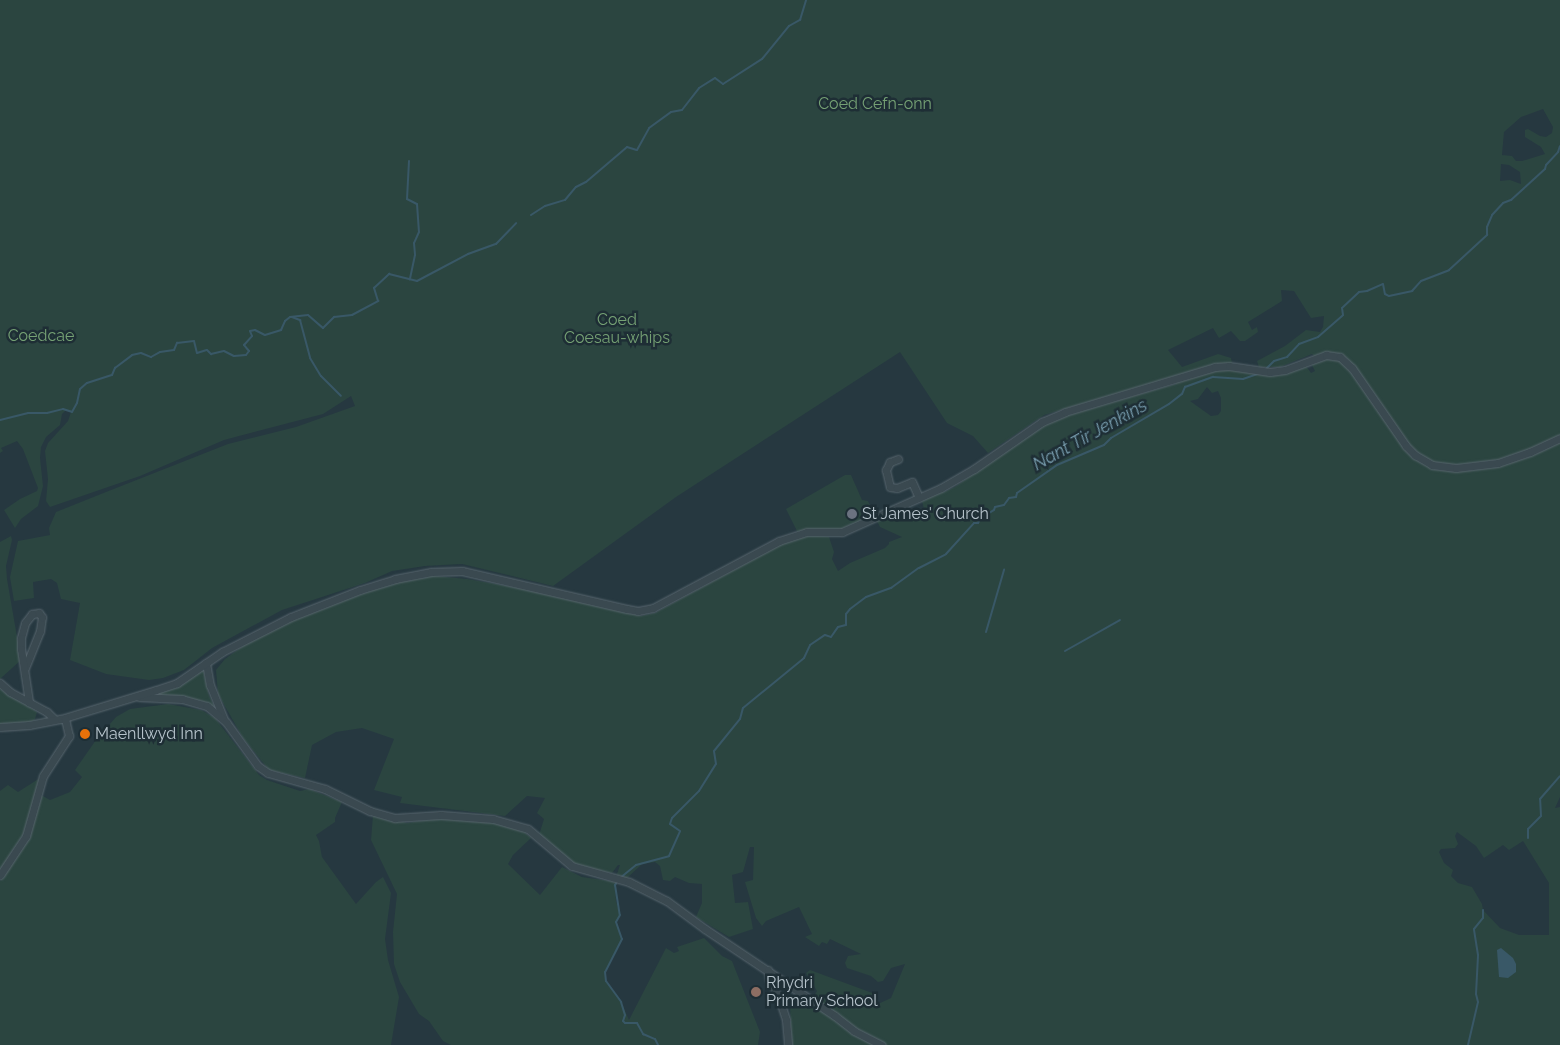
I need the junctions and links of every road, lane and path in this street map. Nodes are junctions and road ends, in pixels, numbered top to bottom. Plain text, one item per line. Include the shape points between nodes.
1 (1560, 438) edge
2 (898, 459) dead end
3 (919, 498) junction
4 (206, 663) junction
5 (25, 668) junction
6 (0, 684) edge
7 (134, 697) junction
8 (29, 702) junction
9 (65, 718) junction
10 (54, 719) junction
11 (226, 722) junction
12 (0, 728) edge
13 (0, 875) edge
14 (768, 970) junction
15 (788, 1045) edge
16 (882, 1045) edge

1 - 3 street via 1498,463 1456,468 1432,465 1406,446 1347,361 1326,355 1270,372 1215,367 1059,414 1032,427 963,476
2 - 3 street via 890,462 886,470 890,487 897,488 912,482
3 - 4 street via 842,532 807,532 779,541 653,608 627,609 462,571 431,572 395,579 324,603 222,652
4 - 7 street via 177,683
4 - 11 street via 213,693
5 - 5 street via 21,638 25,623 32,614 40,613 40,631
5 - 8 street
6 - 8 street
7 - 9 street
7 - 11 street via 182,699 206,706
8 - 10 street
9 - 10 street
9 - 13 street via 69,736 43,776 26,836
10 - 12 street
11 - 14 street via 258,766 268,773 325,789 360,807 394,818 453,815 518,825 538,836 572,866 625,880 667,901
14 - 15 street via 786,1020
14 - 16 street via 854,1032

